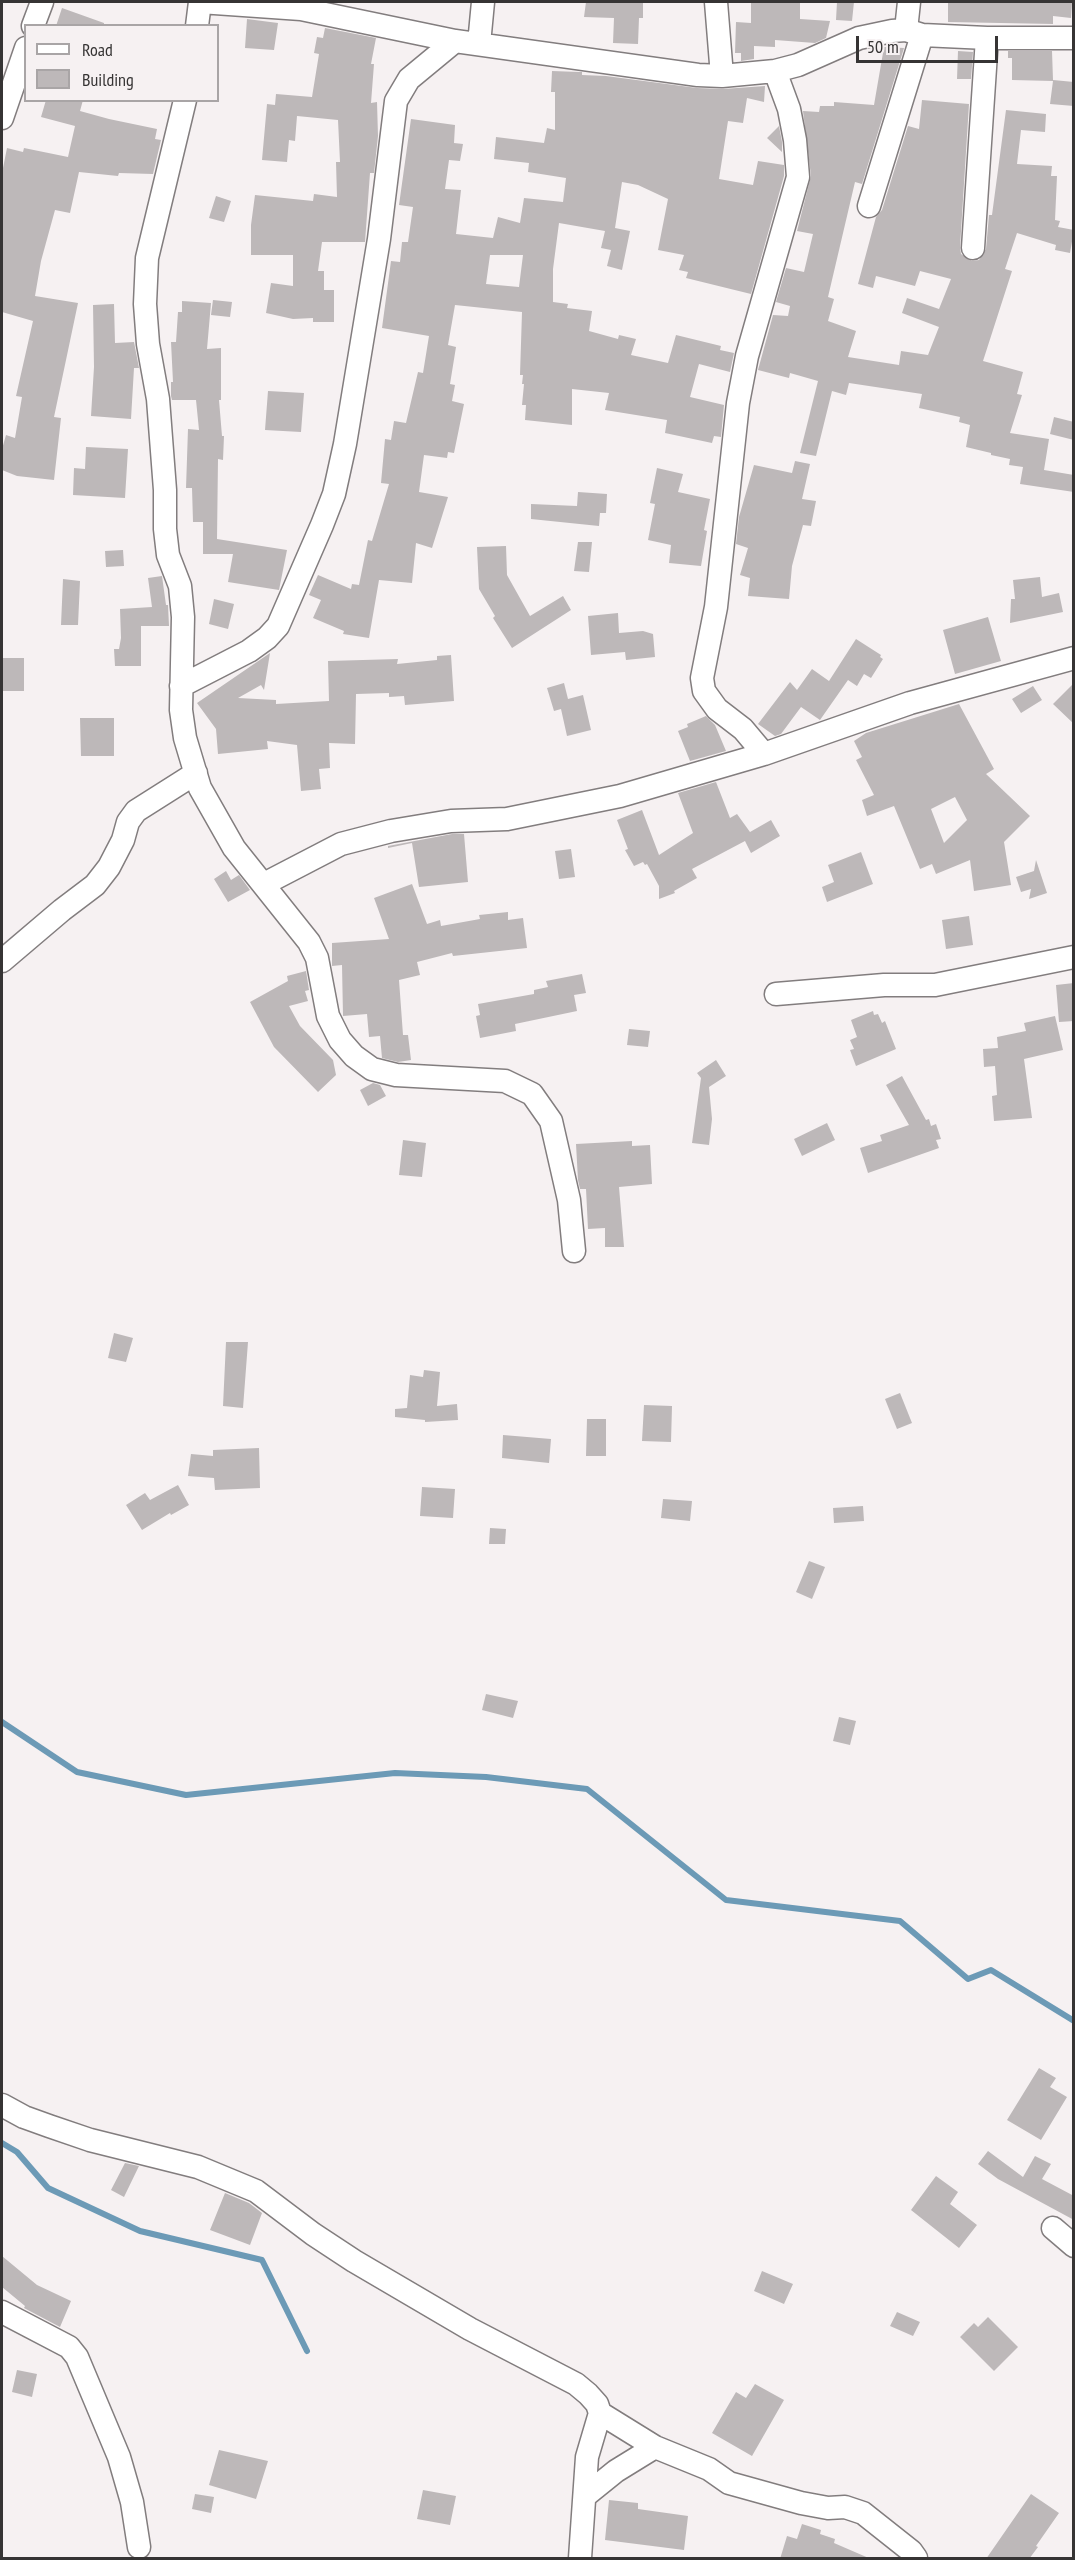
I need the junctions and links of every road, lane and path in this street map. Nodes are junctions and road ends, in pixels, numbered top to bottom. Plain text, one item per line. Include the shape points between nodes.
1 (42, 2) edge
2 (200, 2) edge
3 (483, 2) edge
4 (716, 2) edge
5 (909, 2) edge
6 (302, 5) edge
7 (34, 24) edge
8 (197, 24) edge
9 (914, 33) junction
10 (987, 38) junction
11 (1074, 38) edge
12 (455, 41) junction
13 (479, 44) junction
14 (24, 54) edge
15 (775, 71) junction
16 (722, 76) junction
17 (185, 102) edge
18 (2, 118) edge
19 (869, 206) dead end
20 (973, 248) dead end
21 (1074, 658) edge
22 (181, 686) junction
23 (764, 754) junction
24 (196, 773) junction
25 (264, 884) junction
26 (1074, 957) edge
27 (2, 961) edge
28 (776, 994) dead end
29 (574, 1251) dead end
30 (2, 2105) edge
31 (1053, 2228) dead end
32 (1074, 2246) edge
33 (2, 2312) edge
34 (600, 2413) junction
35 (656, 2447) junction
36 (585, 2496) junction
37 (139, 2547) dead end
38 (580, 2559) edge
39 (916, 2559) edge

1 - 7 street
2 - 6 street
2 - 8 street
3 - 13 street
4 - 16 street
5 - 9 street
6 - 12 street
9 - 10 street
9 - 15 street via 867,36
9 - 19 street
10 - 11 street
10 - 20 street
12 - 13 street
12 - 22 street via 409,79 396,101 380,238 345,444 334,494 322,525 278,626 249,651
13 - 16 street
14 - 18 street
15 - 16 street
15 - 23 street via 789,109 798,177 747,356 738,403 716,607 702,678 704,691 717,709 743,729
17 - 22 street via 147,258 145,304 158,399 168,555 180,586 183,617
21 - 23 street via 910,703
22 - 24 street via 182,719
23 - 25 street via 584,804 507,819 451,820 390,831 341,844
24 - 25 street via 200,788 234,848
24 - 27 street via 136,811 109,867 95,885
25 - 29 street via 309,942 317,958 328,1016 340,1040 354,1056 372,1069 396,1075 505,1081 532,1095 551,1121 554,1132 569,1200
26 - 28 street via 935,985
30 - 34 street via 24,2117 90,2140 198,2167 256,2191 354,2261 470,2329 576,2384 597,2404
31 - 32 street
33 - 37 street via 69,2347 77,2357 119,2457
34 - 35 street
34 - 36 street via 587,2457
35 - 36 street
35 - 39 street via 747,2489 801,2503 828,2508 845,2506 863,2512
36 - 38 street

